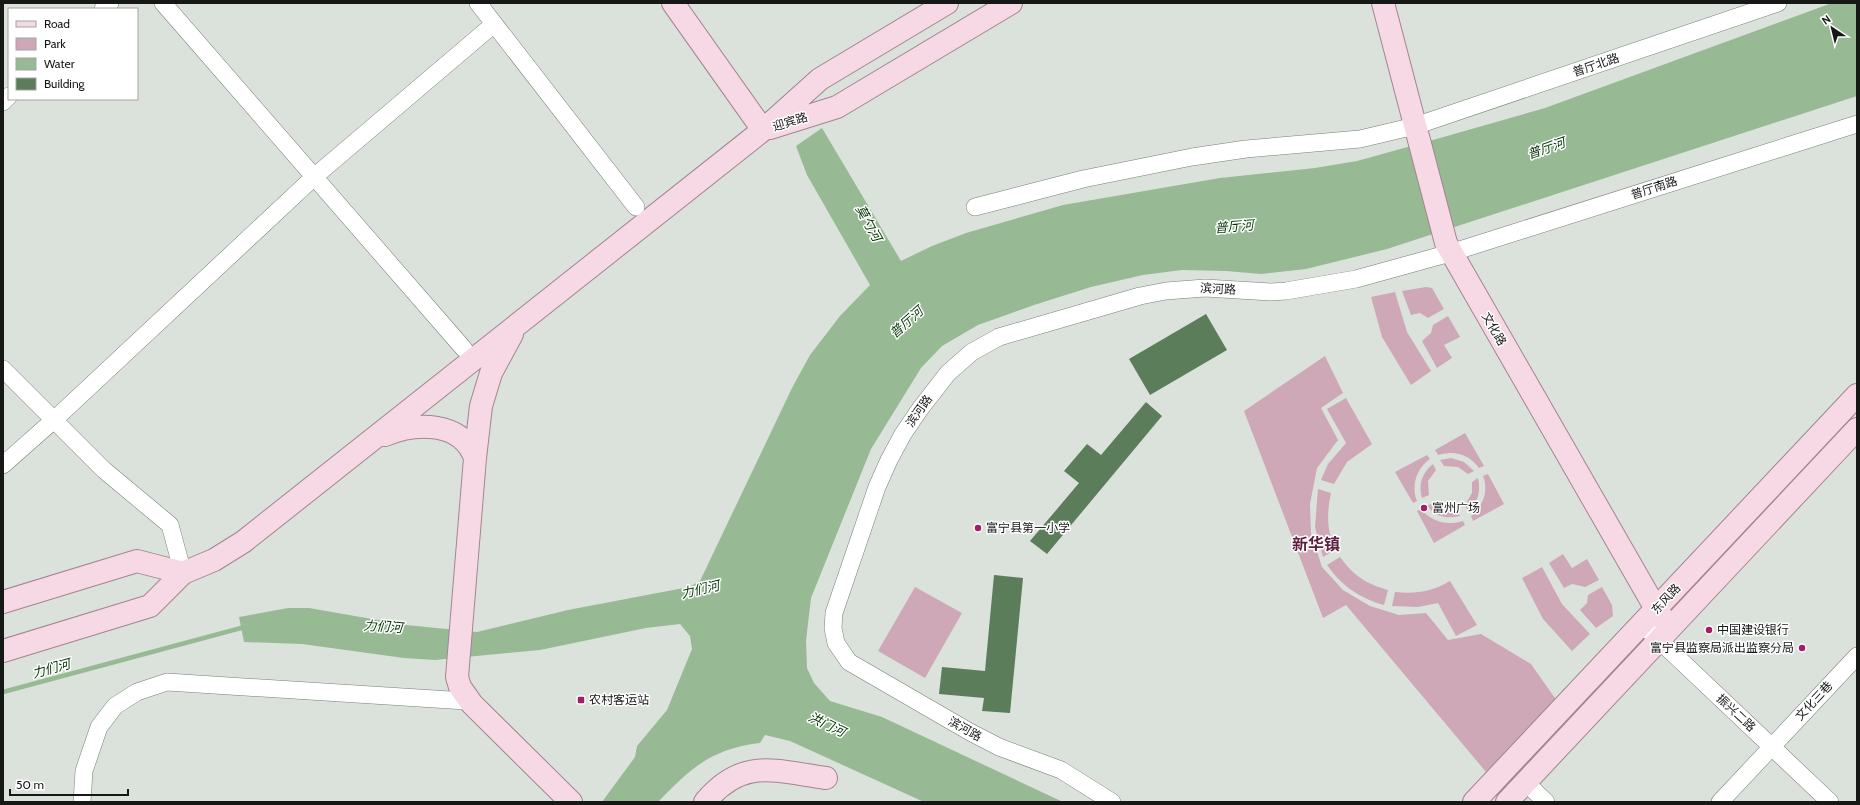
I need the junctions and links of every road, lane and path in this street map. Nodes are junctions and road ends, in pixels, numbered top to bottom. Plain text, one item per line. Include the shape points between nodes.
1 (163, 3) edge
2 (478, 3) edge
3 (673, 3) edge
4 (947, 3) edge
5 (1011, 3) edge
6 (1383, 3) edge
7 (1778, 3) edge
8 (494, 24) junction
9 (1415, 126) junction
10 (1855, 129) edge
11 (763, 130) junction
12 (314, 177) junction
13 (636, 207) dead end
14 (975, 207) dead end
15 (1450, 253) junction
16 (521, 322) junction
17 (464, 350) dead end
18 (3, 369) edge
19 (458, 372) junction
20 (485, 390) junction
21 (1857, 395) edge
22 (426, 396) junction
23 (55, 420) junction
24 (478, 423) junction
25 (1857, 429) edge
26 (446, 431) junction
27 (366, 444) junction
28 (475, 458) junction
29 (3, 465) edge
30 (183, 573) junction
31 (3, 602) edge
32 (1649, 617) junction
33 (1664, 634) junction
34 (3, 651) edge
35 (1857, 656) edge
36 (466, 701) dead end
37 (1772, 747) junction
38 (826, 778) dead end
39 (1525, 782) junction
40 (82, 802) edge
41 (571, 802) edge
42 (705, 802) edge
43 (1112, 802) edge
44 (1474, 802) edge
45 (1507, 802) edge
46 (1546, 802) edge
47 (1720, 802) edge
48 (1830, 802) edge

1 - 12 street
2 - 8 street
3 - 11 main road
4 - 11 main road, 迎宾路 via 820,79
5 - 11 main road, 迎宾路 via 837,107
6 - 9 main road, 文化路
7 - 9 street, 普厅北路
8 - 12 street
8 - 13 street
9 - 14 street, 普厅北路 via 1360,139 1246,149 1192,157 1083,179
9 - 15 main road, 文化路 via 1442,232
10 - 15 street, 普厅南路
11 - 16 main road
12 - 17 street
12 - 23 street
15 - 32 main road, 文化路
15 - 43 street, 滨河路 via 1356,279 1300,290 1271,292 1192,288 1153,293 1014,331 985,344 960,362 938,384 903,434 877,487 834,612 834,635 839,650 849,662 970,732 999,747 1061,770
16 - 19 main road
16 - 20 main road via 499,356
18 - 23 street
19 - 20 main road via 474,377
19 - 22 main road
20 - 24 main road
21 - 32 main road, 东风路
22 - 26 main road via 428,414
22 - 27 main road
23 - 29 street
23 - 30 street via 104,470 170,525
24 - 26 main road via 464,431
24 - 28 main road
25 - 33 main road, 东风路
26 - 27 main road via 428,426 408,428
26 - 28 main road via 457,434 465,441
27 - 30 main road via 244,542 214,560
28 - 41 main road via 456,665 458,682 472,704
30 - 31 main road via 137,561
30 - 34 main road via 150,606
32 - 33 main road, 文化路
32 - 44 main road, 东风路
33 - 37 street, 振兴二路
33 - 39 main road, 东风路
35 - 37 street, 文化三巷
36 - 40 street via 167,682 137,692 115,706 103,722 84,770
37 - 47 street, 文化三巷
37 - 48 street, 振兴二路
38 - 42 main road via 776,771 744,772 722,783
39 - 45 main road, 东风路
39 - 46 street

